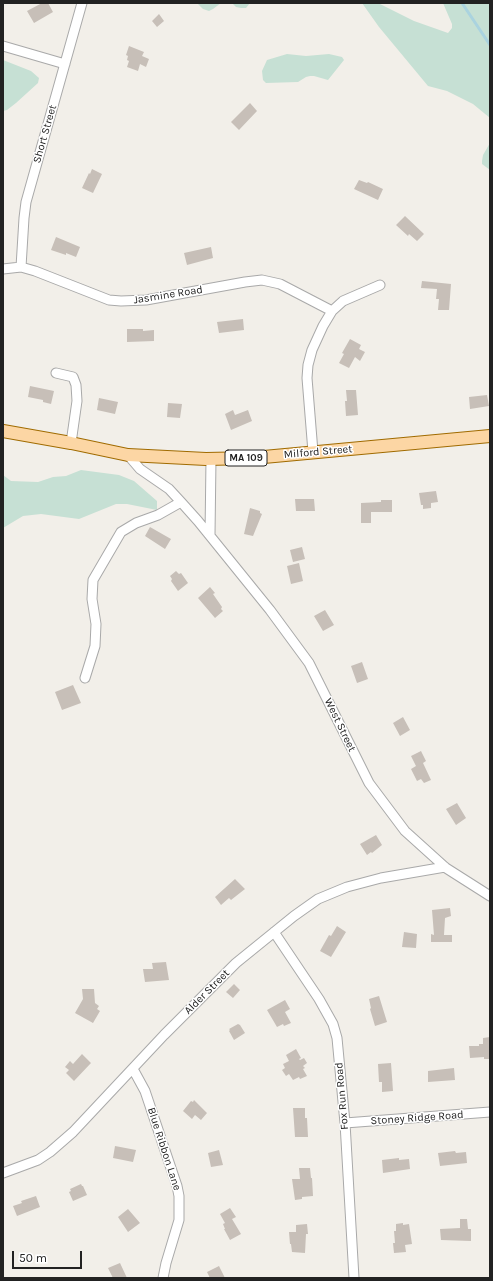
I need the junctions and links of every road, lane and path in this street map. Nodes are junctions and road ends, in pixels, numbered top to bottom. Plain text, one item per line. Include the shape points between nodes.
1 (82, 3) edge
2 (3, 46) edge
3 (65, 64) junction
4 (21, 267) junction
5 (3, 269) edge
6 (380, 285) dead end
7 (332, 311) junction
8 (56, 373) dead end
9 (3, 431) edge
10 (490, 436) edge
11 (71, 443) junction
12 (313, 452) junction
13 (128, 455) junction
14 (211, 459) junction
15 (181, 502) junction
16 (210, 535) junction
17 (85, 678) dead end
18 (445, 867) junction
19 (490, 896) edge
20 (274, 932) junction
21 (133, 1069) junction
22 (490, 1112) edge
23 (345, 1123) junction
24 (3, 1173) edge
25 (163, 1278) edge
26 (354, 1278) edge

1 - 3 street, Short Street
2 - 3 street
3 - 4 street, Short Street via 26,202
4 - 5 street, Jasmine Road
4 - 7 street, Jasmine Road via 109,300 122,301 146,300 262,280 280,284
6 - 7 street via 343,302
7 - 12 street via 317,338 308,365
8 - 11 street via 73,377 76,385 77,401
9 - 11 main road, Milford Street / MA 109
10 - 12 main road, Milford Street / MA 109
11 - 13 main road, Milford Street / MA 109
12 - 14 main road, Milford Street / MA 109
13 - 14 main road, Milford Street / MA 109
13 - 15 street, West Street via 140,469 169,489
14 - 16 street
15 - 16 street, West Street
15 - 17 street via 121,532 93,580 95,646
16 - 18 street, West Street via 309,663 369,783 405,831
18 - 19 street, West Street
18 - 20 street, Alder Street via 381,878 347,887 318,899
20 - 21 street, Alder Street via 236,963
20 - 23 street, Fox Run Road via 333,1024
21 - 24 street, Alder Street via 73,1132 50,1152 38,1160
21 - 25 street, Blue Ribbon Lane via 145,1091 179,1196 179,1220
22 - 23 street, Stoney Ridge Road
23 - 26 street, Fox Run Road

